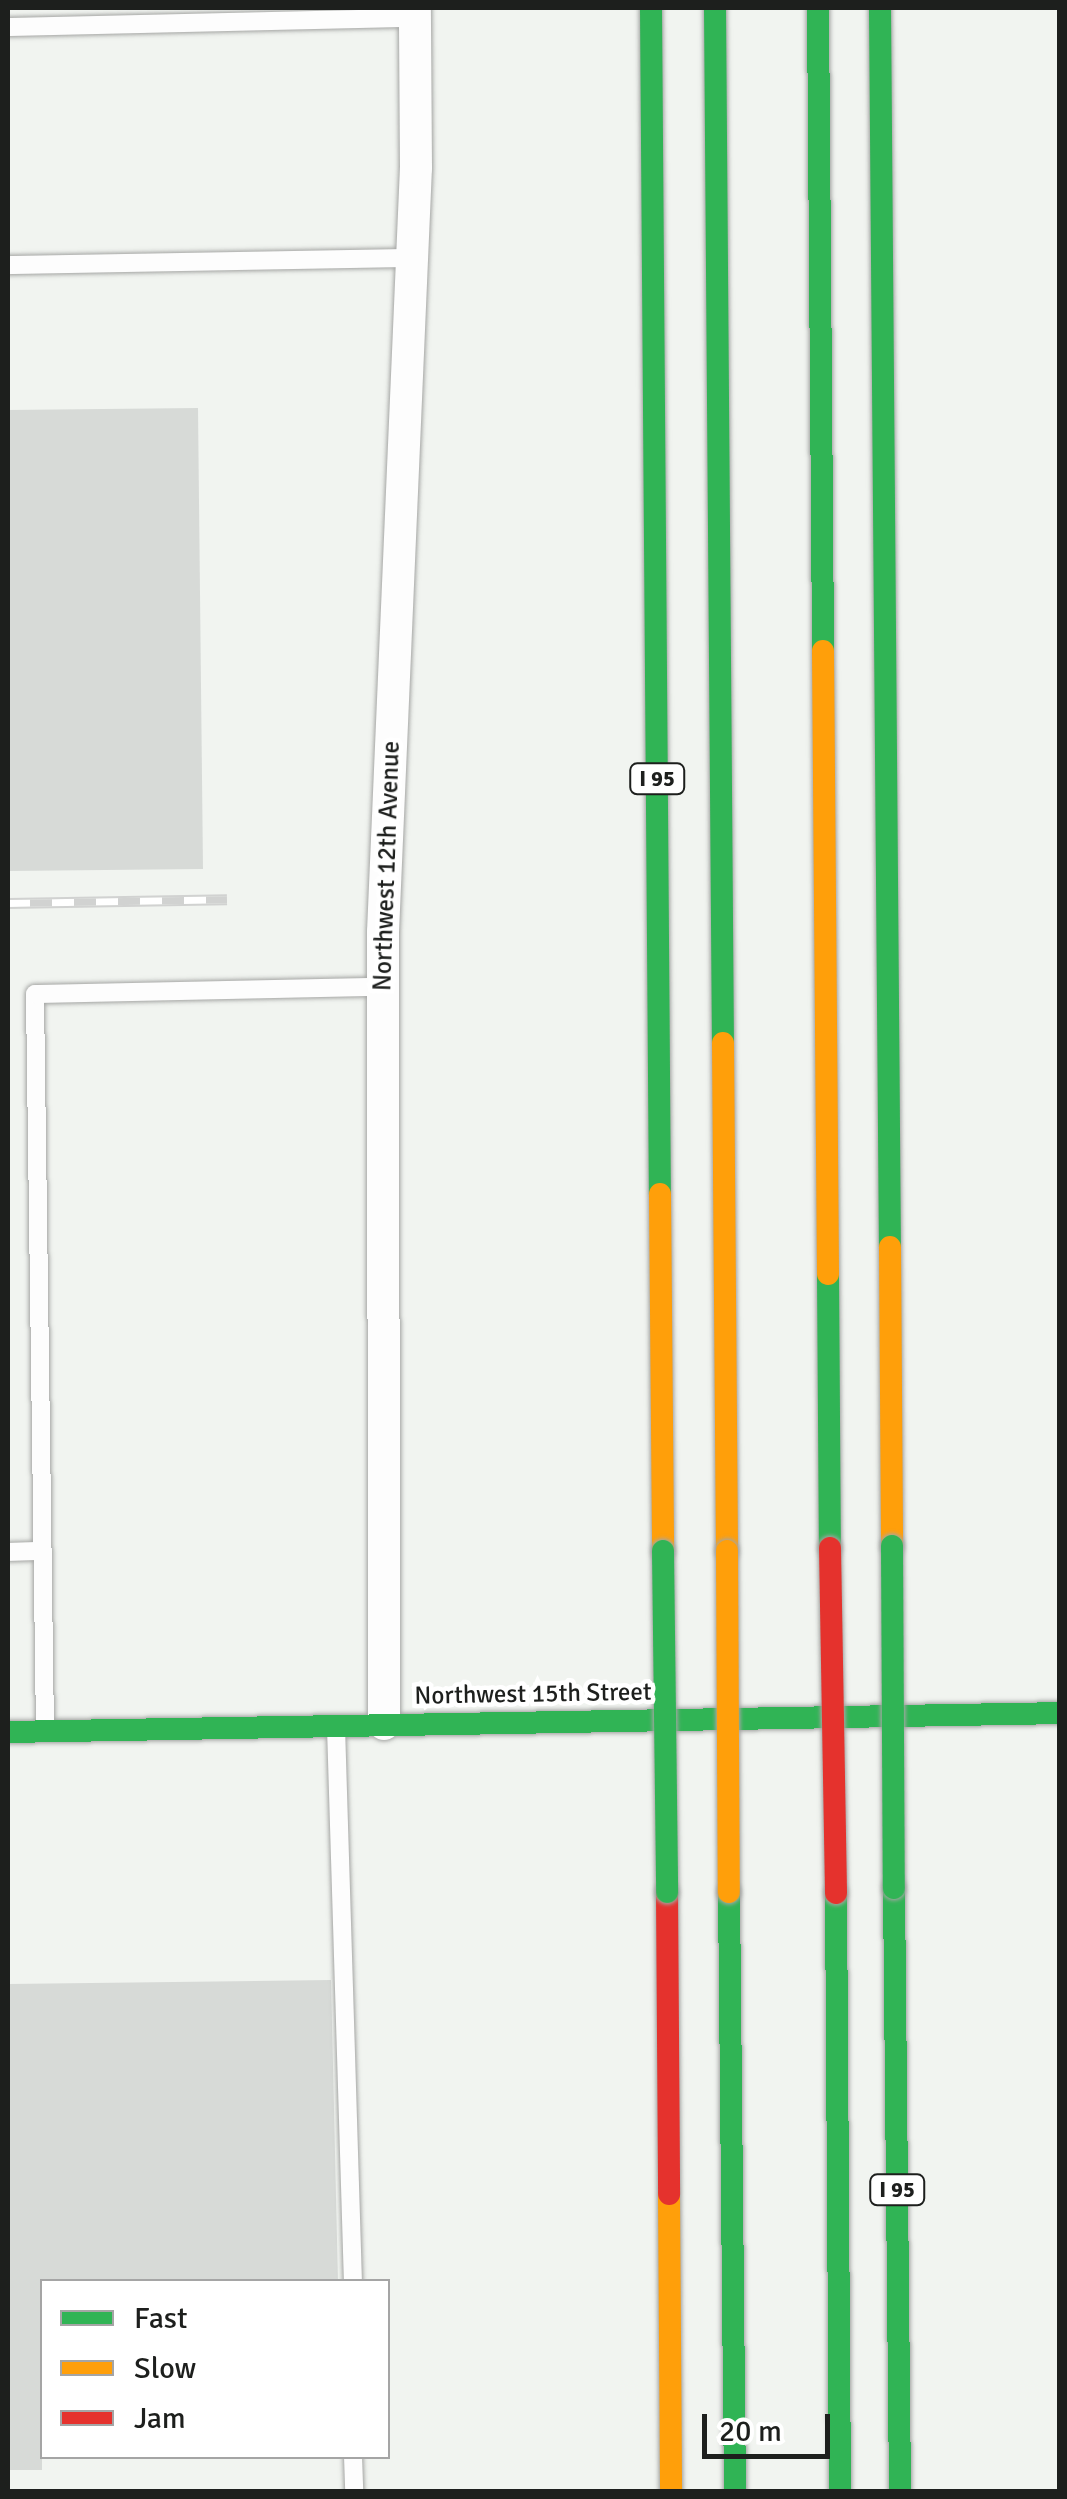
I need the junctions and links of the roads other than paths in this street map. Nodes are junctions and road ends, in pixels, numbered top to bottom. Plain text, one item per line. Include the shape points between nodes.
1 (651, 8) edge
2 (715, 8) edge
3 (818, 8) edge
4 (880, 8) edge
5 (415, 13) edge
6 (8, 28) edge
7 (411, 258) junction
8 (8, 265) edge
9 (383, 987) junction
10 (42, 1551) junction
11 (8, 1552) edge
12 (1060, 1713) edge
13 (384, 1724) junction
14 (336, 1725) junction
15 (44, 1731) junction
16 (8, 1732) edge
17 (353, 2279) edge
18 (354, 2459) edge
19 (354, 2492) edge
20 (671, 2492) edge
21 (735, 2492) edge
22 (840, 2492) edge
23 (900, 2492) edge

1 - 20 main road, I 95, bridge
2 - 21 main road, bridge
3 - 22 main road, bridge
4 - 23 main road, I 95, bridge
5 - 6 lane
5 - 7 street, Northwest 12th Avenue
7 - 8 lane
7 - 9 street, Northwest 12th Avenue
9 - 10 lane via 34,994
9 - 13 street, Northwest 12th Avenue
10 - 11 lane
10 - 15 lane
12 - 13 main road, Northwest 15th Street
13 - 14 main road, Northwest 15th Street
14 - 15 main road, Northwest 15th Street
14 - 17 lane
15 - 16 main road, Northwest 15th Street
18 - 19 lane

